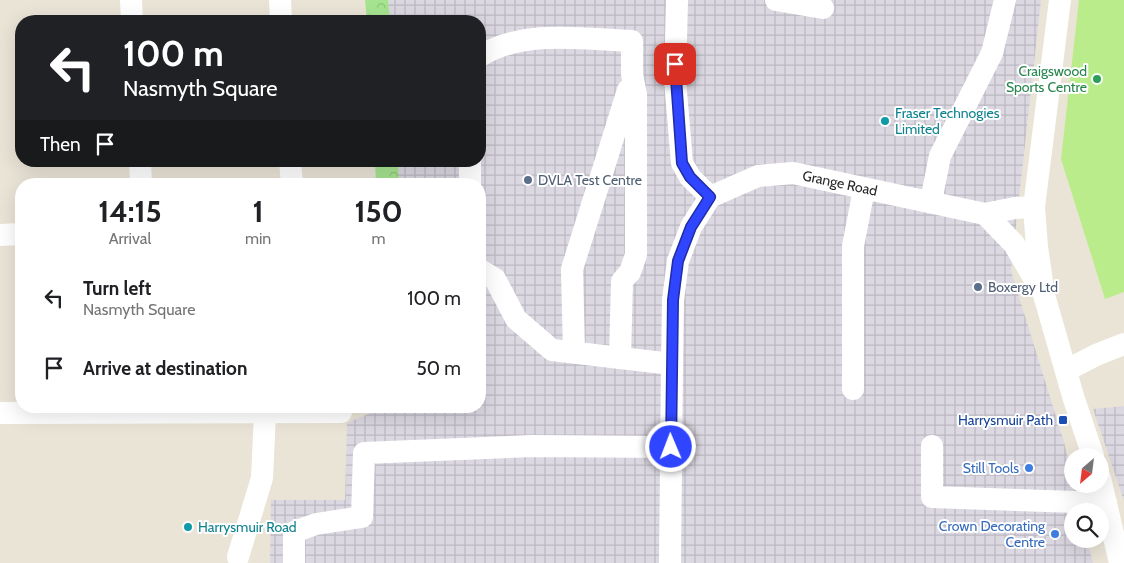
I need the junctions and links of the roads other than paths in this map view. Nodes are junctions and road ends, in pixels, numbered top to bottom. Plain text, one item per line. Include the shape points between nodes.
1 (131, 0) edge
2 (280, 0) edge
3 (677, 0) edge
4 (776, 0) edge
5 (1005, 0) edge
6 (1060, 0) edge
7 (823, 8) dead end
8 (132, 15) edge
9 (281, 15) edge
10 (486, 52) edge
11 (632, 74) junction
12 (864, 189) junction
13 (710, 197) junction
14 (931, 200) junction
15 (1034, 208) junction
16 (985, 214) junction
17 (15, 234) edge
18 (0, 235) edge
19 (636, 255) junction
20 (486, 274) edge
21 (1044, 295) junction
22 (635, 332) dead end
23 (1124, 344) edge
24 (574, 352) junction
25 (620, 358) junction
26 (672, 364) junction
27 (1067, 370) junction
28 (853, 389) dead end
29 (0, 413) edge
30 (15, 413) edge
31 (265, 413) edge
32 (932, 446) dead end
33 (671, 447) junction
34 (1091, 448) edge
35 (1104, 493) edge
36 (1106, 503) joint
37 (1109, 516) edge
38 (238, 557) dead end
39 (294, 563) edge
40 (670, 563) edge
41 (1120, 563) edge

1 - 8 street
2 - 9 street
3 - 13 street via 675,80 682,163 690,177
4 - 7 street
5 - 14 street via 992,53 940,156
6 - 15 street
10 - 11 street via 496,46 541,38 632,41
11 - 19 street via 636,95
11 - 24 street via 572,269
12 - 13 street, Grange Road via 793,173 758,176
12 - 14 street, Grange Road
12 - 28 street via 853,246
13 - 26 street via 691,227 678,261 673,300
14 - 16 street, Grange Road
15 - 16 street, Grange Road
15 - 21 street
16 - 21 street via 1014,244
17 - 18 street
19 - 22 street
19 - 25 street via 630,272 622,281
20 - 24 street via 495,279 516,319 552,350
21 - 27 street
23 - 27 street
24 - 25 street
25 - 26 street
26 - 33 street
27 - 34 street
29 - 30 street
31 - 38 street via 262,478
32 - 36 street via 932,497
33 - 39 street via 532,446 364,452 362,517 316,524 294,532
33 - 40 street
35 - 36 street
37 - 41 street

